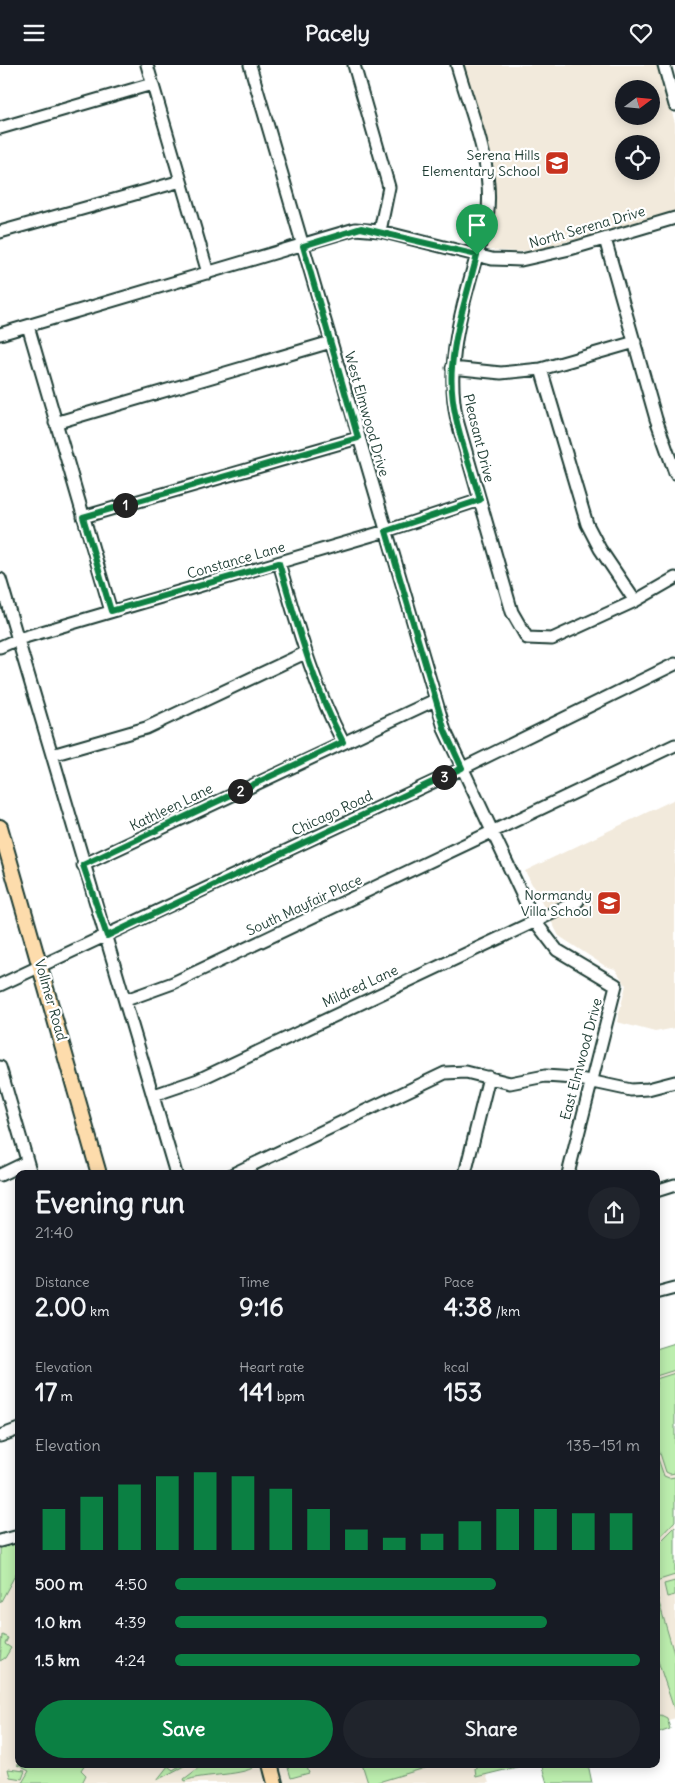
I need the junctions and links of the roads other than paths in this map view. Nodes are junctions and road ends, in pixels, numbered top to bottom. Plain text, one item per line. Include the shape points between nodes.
1 (147, 65) edge
2 (250, 65) edge
3 (354, 65) edge
4 (457, 65) edge
5 (664, 65) edge
6 (152, 84) junction
7 (675, 105) edge
8 (0, 128) edge
9 (181, 181) junction
10 (675, 217) edge
11 (380, 231) junction
12 (0, 232) edge
13 (605, 239) junction
14 (303, 246) junction
15 (477, 255) junction
16 (208, 273) junction
17 (28, 326) junction
18 (0, 335) edge
19 (331, 341) junction
20 (635, 342) junction
21 (452, 368) junction
22 (541, 369) junction
23 (55, 423) junction
24 (358, 438) junction
25 (675, 473) edge
26 (480, 500) junction
27 (83, 517) junction
28 (386, 531) junction
29 (279, 563) junction
30 (675, 578) edge
31 (0, 579) edge
32 (636, 601) junction
33 (111, 611) junction
34 (18, 639) junction
35 (0, 647) edge
36 (305, 653) junction
37 (675, 664) edge
38 (435, 700) junction
39 (343, 742) junction
40 (675, 745) edge
41 (52, 755) junction
42 (462, 768) junction
43 (0, 827) edge
44 (492, 832) junction
45 (83, 865) junction
46 (578, 901) dead end
47 (534, 921) junction
48 (107, 936) junction
49 (41, 965) junction
50 (0, 985) edge
51 (126, 1000) junction
52 (0, 1067) edge
53 (489, 1077) junction
54 (590, 1081) junction
55 (675, 1081) edge
56 (154, 1095) junction
57 (29, 1168) edge
58 (99, 1170) edge
59 (175, 1170) edge
60 (241, 1170) edge
61 (467, 1170) edge
62 (569, 1170) edge
63 (15, 1171) edge
64 (0, 1175) edge
65 (675, 1185) edge
66 (660, 1190) edge
67 (675, 1288) edge
68 (660, 1292) edge
69 (15, 1430) edge
70 (0, 1435) edge
71 (15, 1537) edge
72 (0, 1541) edge
73 (271, 1768) edge
74 (275, 1783) edge

1 - 6 street
2 - 14 street, West Elmwood Drive
3 - 11 street via 389,187
4 - 15 street, Pleasant Drive via 488,179 488,209
5 - 7 street
6 - 8 street
6 - 9 street
9 - 12 street
9 - 16 street
10 - 13 street, North Serena Drive
11 - 14 street, North Serena Drive via 355,229
11 - 15 street, North Serena Drive
13 - 15 street, North Serena Drive via 528,259
13 - 20 street
14 - 16 street, North Serena Drive
14 - 19 street, West Elmwood Drive
15 - 21 street, Pleasant Drive
16 - 17 street, North Serena Drive
17 - 18 street, North Serena Drive
17 - 23 street
19 - 23 street
19 - 24 street, West Elmwood Drive
20 - 22 street
20 - 25 street
21 - 22 street via 501,373
21 - 26 street, Pleasant Drive via 454,405
22 - 32 street via 588,524 600,549
23 - 27 street
24 - 27 street
24 - 28 street, West Elmwood Drive
26 - 28 street, Constance Lane
26 - 32 street, Pleasant Drive via 512,612 527,638 552,639
27 - 33 street
28 - 29 street, Constance Lane
28 - 38 street, West Elmwood Drive
29 - 33 street, Constance Lane
29 - 36 street
30 - 32 street
31 - 34 street
33 - 34 street, Constance Lane
34 - 35 street, Constance Lane
34 - 41 street
36 - 39 street
36 - 41 street via 146,729
37 - 42 street, Chicago Road
38 - 39 street, Kathleen Lane
38 - 42 street, West Elmwood Drive
39 - 45 street, Kathleen Lane
40 - 44 street, South Mayfair Place
41 - 45 street
42 - 44 street, East Elmwood Drive
42 - 48 street, Chicago Road
43 - 49 main road, Vollmer Road
44 - 47 street, East Elmwood Drive
44 - 51 street, South Mayfair Place via 174,983
45 - 48 street
46 - 47 street, Mildred Lane
47 - 54 street, East Elmwood Drive via 557,950 616,985
47 - 56 street, Mildred Lane via 198,1080
48 - 49 street, Chicago Road
48 - 51 street
49 - 50 street, Chicago Road
49 - 58 main road, Vollmer Road
51 - 56 street
52 - 57 street
53 - 54 street via 510,1083 545,1076
53 - 60 street via 458,1071 438,1076
53 - 61 street
54 - 55 street via 630,1090 648,1089
54 - 62 street, East Elmwood Drive
56 - 59 street
63 - 64 street
65 - 66 street
67 - 68 street
69 - 70 street
71 - 72 street
73 - 74 main road

